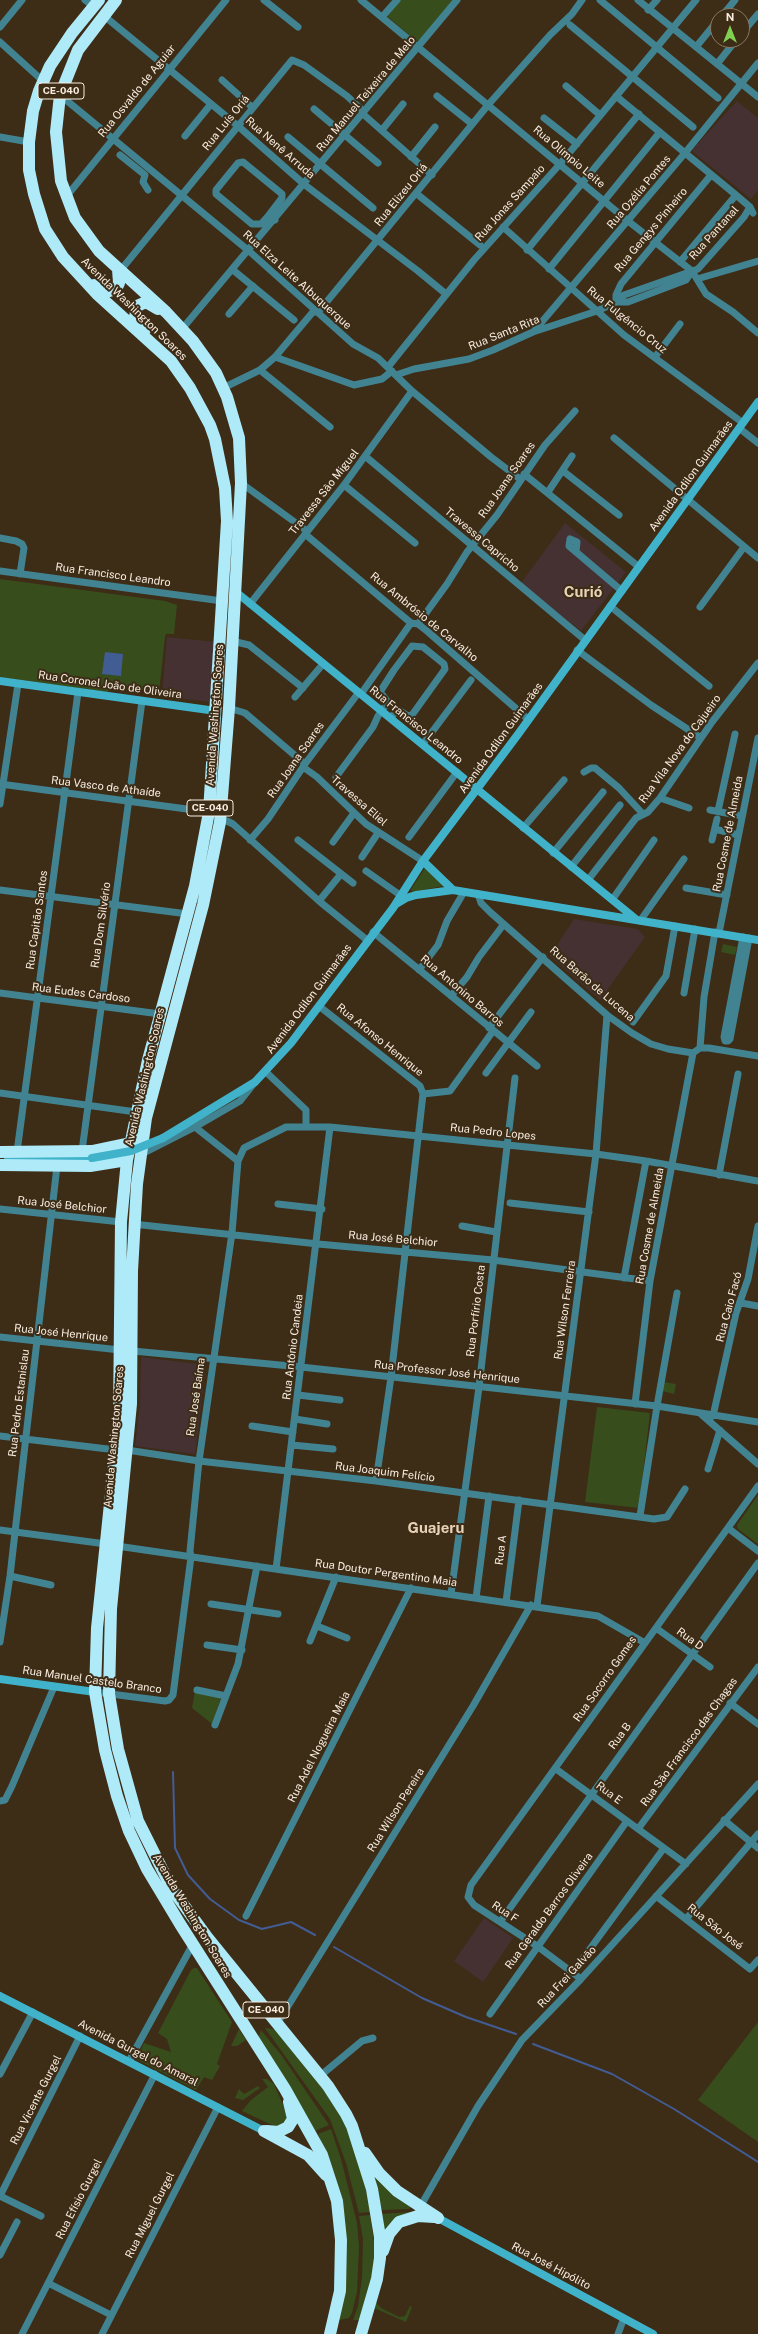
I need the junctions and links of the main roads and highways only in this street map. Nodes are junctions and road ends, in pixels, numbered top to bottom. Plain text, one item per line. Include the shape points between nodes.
1 (116, 0) edge
2 (93, 2) edge
3 (119, 270) junction
4 (84, 280) junction
5 (166, 312) junction
6 (161, 350) junction
7 (758, 402) edge
8 (236, 592) junction
9 (0, 682) edge
10 (216, 711) junction
11 (476, 790) junction
12 (423, 861) junction
13 (453, 890) junction
14 (614, 902) junction
15 (393, 908) junction
16 (608, 915) junction
17 (639, 921) junction
18 (758, 940) edge
19 (130, 1143) junction
20 (0, 1152) edge
21 (87, 1155) junction
22 (0, 1158) edge
23 (127, 1160) junction
24 (0, 1165) edge
25 (127, 1223) junction
26 (121, 1450) junction
27 (112, 1545) junction
28 (0, 1678) edge
29 (96, 1692) junction
30 (0, 1996) edge
31 (285, 2089) junction
32 (264, 2131) junction
33 (358, 2143) junction
34 (332, 2182) junction
35 (421, 2211) junction
36 (438, 2218) joint
37 (380, 2258) junction
38 (330, 2334) edge
39 (361, 2334) edge
40 (653, 2334) edge

1 - 3 highway, Avenida Washington Soares / CE-040 via 78,50 60,95 56,144 66,197 83,230 99,251
2 - 4 highway, Avenida Washington Soares / CE-040 via 43,81 33,112 29,142 31,182 41,218 52,242
3 - 4 highway via 118,286 109,292
3 - 5 highway, Avenida Washington Soares / CE-040
4 - 6 highway, Avenida Washington Soares / CE-040
5 - 6 highway via 144,302 136,306 135,312 137,321
5 - 8 highway, Avenida Washington Soares / CE-040 via 210,364 223,388 239,438 241,484
6 - 10 highway, Avenida Washington Soares / CE-040 via 180,371 201,407 210,425 222,465 227,521
7 - 11 main road, Avenida Odilon Guimarães
8 - 11 main road, Rua Francisco Leandro
8 - 25 highway, Avenida Washington Soares / CE-040 via 220,822 203,905 148,1111
9 - 10 main road, Rua Coronel João de Oliveira
10 - 19 highway, Avenida Washington Soares / CE-040 via 210,812 201,862 160,1014
11 - 12 main road, Avenida Odilon Guimarães
11 - 14 main road, Rua Francisco Leandro
12 - 13 main road
12 - 15 main road, Avenida Odilon Guimarães
13 - 15 main road via 411,896
13 - 16 main road
14 - 16 main road via 620,914
14 - 17 main road, Rua Francisco Leandro
15 - 21 main road, Avenida Odilon Guimarães, bridge via 319,1006 255,1082 163,1138 131,1151
16 - 17 main road
17 - 18 main road
19 - 21 highway
19 - 23 highway, Avenida Washington Soares / CE-040
20 - 21 highway
21 - 22 main road, Avenida Odilon Guimarães
23 - 24 highway via 90,1166
23 - 25 highway, Avenida Washington Soares / CE-040
25 - 26 highway, Avenida Washington Soares / CE-040 via 120,1350
25 - 26 highway, Avenida Washington Soares / CE-040 via 133,1351 131,1404
26 - 27 highway, Avenida Washington Soares / CE-040
27 - 29 highway, Avenida Washington Soares / CE-040 via 97,1628
27 - 33 highway, Avenida Washington Soares / CE-040 via 110,1694 125,1779 138,1821 182,1905 320,2076 346,2114
28 - 29 main road, Rua Manuel Castelo Branco
29 - 31 highway, Avenida Washington Soares / CE-040 via 105,1750 122,1811 147,1870
30 - 32 main road, Avenida Gurgel do Amaral
31 - 32 highway via 292,2122 286,2129 278,2132
31 - 34 highway, Avenida Washington Soares / CE-040 via 315,2139
32 - 34 highway via 308,2155
33 - 35 highway via 388,2183
33 - 37 highway, Avenida Washington Soares / CE-040 via 378,2223
34 - 38 highway, Avenida Washington Soares / CE-040 via 339,2218 342,2256 338,2306
35 - 36 highway
35 - 37 highway via 393,2228
36 - 40 main road, Rua José Hipólito
37 - 39 highway, Avenida Washington Soares / CE-040 via 373,2297

